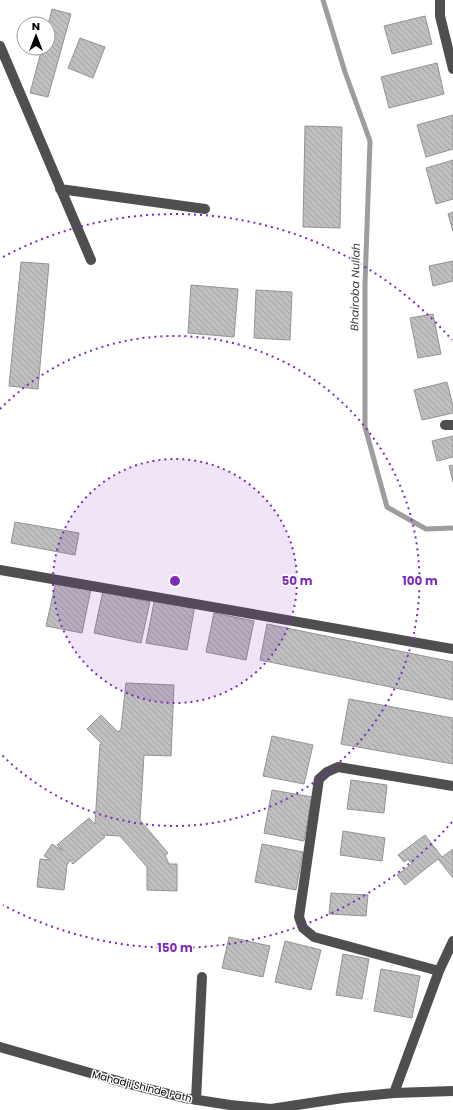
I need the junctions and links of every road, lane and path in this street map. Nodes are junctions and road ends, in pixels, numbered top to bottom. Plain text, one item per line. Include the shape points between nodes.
1 (440, 0) edge
2 (0, 46) edge
3 (453, 69) edge
4 (60, 189) junction
5 (205, 209) dead end
6 (91, 260) dead end
7 (0, 570) edge
8 (453, 649) edge
9 (453, 786) edge
10 (453, 941) edge
11 (439, 970) junction
12 (202, 977) dead end
13 (0, 1047) edge
14 (453, 1091) edge
15 (394, 1093) junction
16 (196, 1100) junction
17 (272, 1109) edge

1 - 3 street via 440,16
2 - 4 street
4 - 5 street
4 - 6 street
7 - 8 street
9 - 11 street via 338,767 327,772 319,779 299,917 303,928 314,937
10 - 11 street
11 - 15 street
12 - 16 street
13 - 16 street, Mahadji Shinde Path via 125,1083
14 - 15 street, Mahadji Shinde Path
15 - 17 street, Mahadji Shinde Path
16 - 17 street, Mahadji Shinde Path

